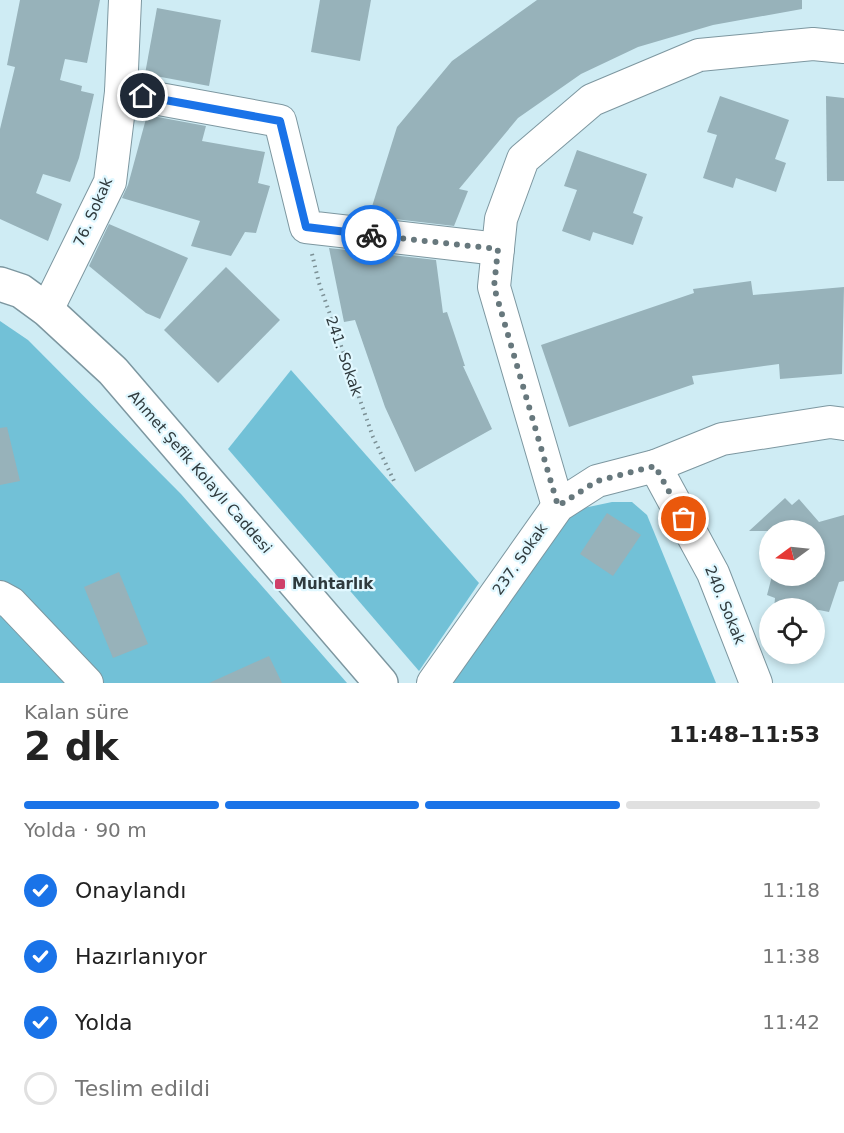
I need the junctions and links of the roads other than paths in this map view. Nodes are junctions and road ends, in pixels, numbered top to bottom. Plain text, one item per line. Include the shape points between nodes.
1 (125, 0) edge
2 (844, 47) edge
3 (121, 92) junction
4 (498, 249) junction
5 (0, 284) edge
6 (47, 310) junction
7 (844, 424) edge
8 (655, 466) junction
9 (558, 506) junction
10 (0, 597) edge
11 (87, 683) edge
12 (381, 683) edge
13 (433, 683) edge
14 (756, 683) edge

1 - 3 street, 76. Sokak
2 - 4 street via 813,44 699,55 592,100 523,159 501,219
3 - 4 street via 280,121 306,227
3 - 6 street, 76. Sokak via 110,182
4 - 9 street via 494,287
5 - 6 main road, Ahmet Şefik Kolaylı Caddesi via 21,291
6 - 12 main road, Ahmet Şefik Kolaylı Caddesi via 113,371
7 - 8 street, 237. Sokak via 830,422 722,439
8 - 9 street, 237. Sokak via 597,481
8 - 14 street, 240. Sokak via 713,573
9 - 13 street, 237. Sokak
10 - 11 street via 11,603

